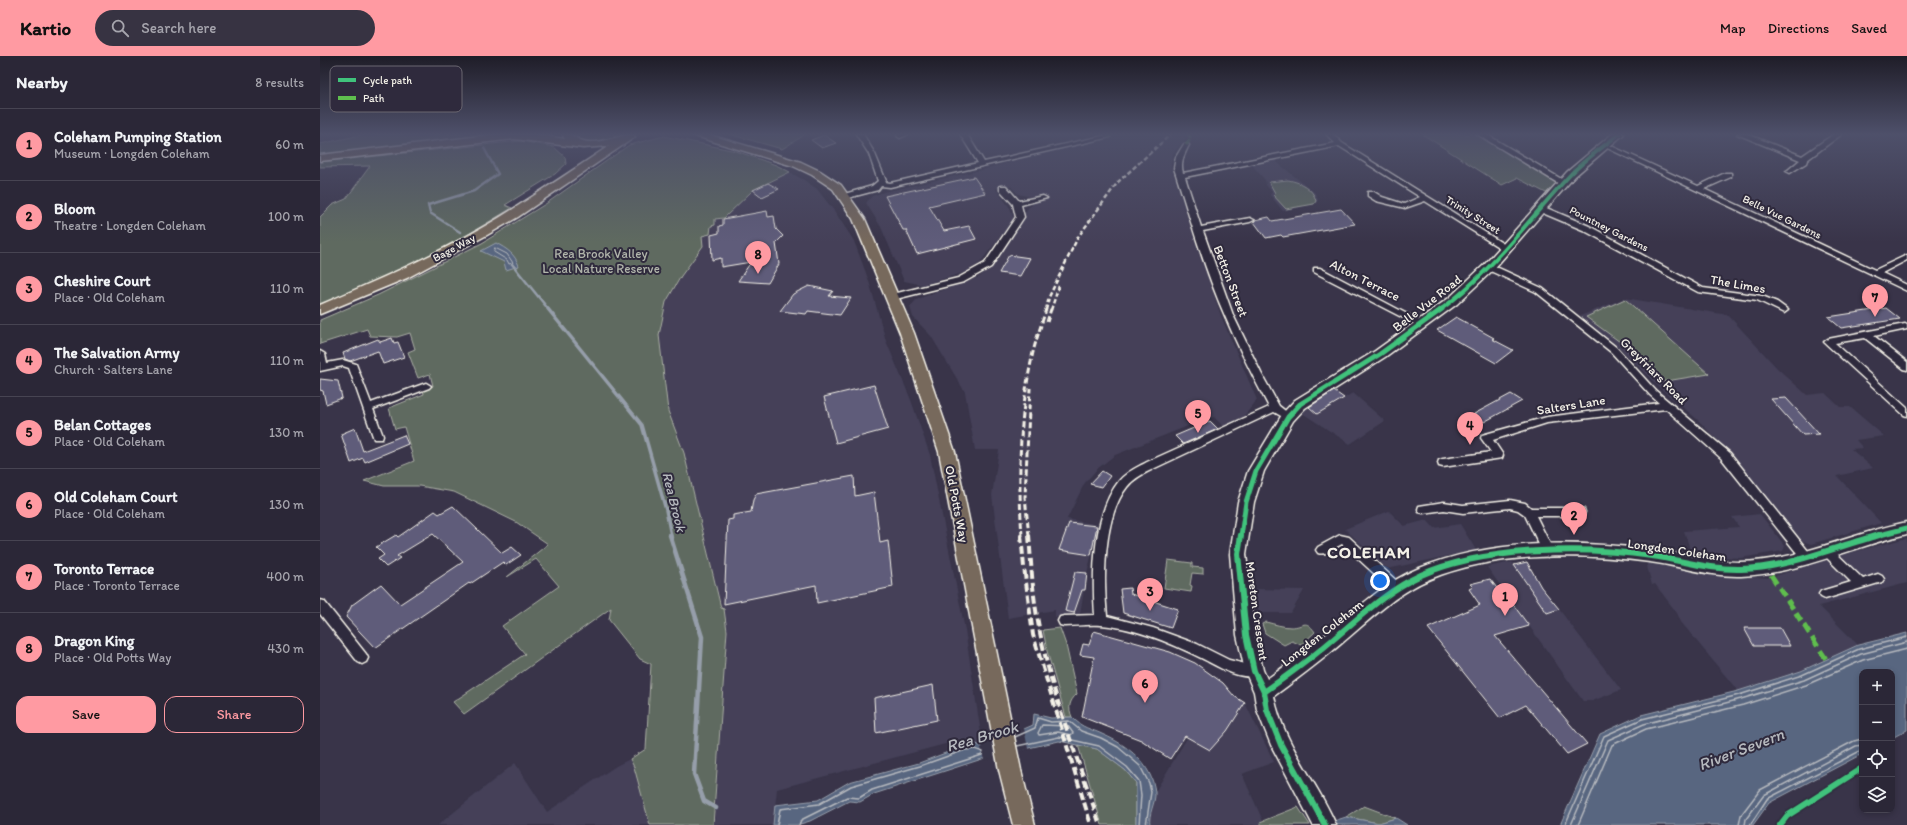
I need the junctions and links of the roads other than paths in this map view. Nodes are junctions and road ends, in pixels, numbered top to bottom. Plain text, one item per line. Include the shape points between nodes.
1 (579, 170) edge
2 (800, 170) edge
3 (878, 170) edge
4 (955, 170) edge
5 (1179, 170) edge
6 (1211, 170) edge
7 (1381, 170) edge
8 (1542, 170) edge
9 (1575, 170) edge
10 (1658, 170) edge
11 (1792, 170) edge
12 (1805, 172) dead end
13 (1728, 175) dead end
14 (1181, 176) junction
15 (1564, 183) junction
16 (880, 184) junction
17 (1003, 188) dead end
18 (1699, 189) junction
19 (1371, 194) dead end
20 (844, 197) junction
21 (1043, 198) dead end
22 (1425, 198) junction
23 (1017, 204) junction
24 (1541, 209) junction
25 (1250, 220) dead end
26 (1198, 230) junction
27 (1506, 248) junction
28 (1907, 257) edge
29 (1489, 267) junction
30 (1317, 270) dead end
31 (1667, 271) joint
32 (1876, 273) junction
33 (1907, 288) edge
34 (892, 297) junction
35 (320, 310) edge
36 (1784, 310) dead end
37 (1422, 324) junction
38 (1905, 327) dead end
39 (1868, 335) junction
40 (320, 354) edge
41 (322, 367) edge
42 (1907, 367) edge
43 (426, 386) dead end
44 (1666, 406) junction
45 (369, 407) junction
46 (1271, 410) junction
47 (1907, 413) edge
48 (1288, 417) junction
49 (378, 436) dead end
50 (1272, 442) joint
51 (1443, 463) dead end
52 (1423, 509) dead end
53 (1529, 512) junction
54 (1580, 512) dead end
55 (1907, 528) edge
56 (1322, 550) dead end
57 (1548, 552) junction
58 (1828, 552) junction
59 (1808, 558) junction
60 (1878, 579) dead end
61 (1861, 584) junction
62 (1397, 588) junction
63 (1825, 594) dead end
64 (320, 605) edge
65 (1101, 620) junction
66 (1064, 621) dead end
67 (362, 658) dead end
68 (1254, 671) junction
69 (1264, 692) junction
70 (1325, 824) edge
71 (1024, 825) edge

1 - 35 main road, Bage Way via 514,214 469,240 402,275
2 - 20 main road, Old Potts Way
3 - 16 street via 882,181
4 - 16 street
5 - 14 street, Betton Street
6 - 14 street
7 - 22 street, Trinity Street
8 - 15 street
9 - 15 street, Belle Vue Road
10 - 18 street, Belle Vue Gardens
11 - 12 street
13 - 18 street
14 - 26 street, Betton Street
15 - 24 street, Belle Vue Road
16 - 20 street via 875,188
17 - 23 street
18 - 32 street, Belle Vue Gardens
19 - 22 street via 1404,206
20 - 34 main road, Old Potts Way via 859,219
21 - 23 street
22 - 27 street, Trinity Street
23 - 34 street via 1020,217 988,265 961,280
24 - 27 street, Belle Vue Road
24 - 31 street, Pountney Gardens via 1572,221
25 - 26 street
26 - 46 street, Betton Street via 1229,315
27 - 29 street, Belle Vue Road
28 - 32 street
29 - 37 street, Belle Vue Road via 1453,301
29 - 44 street, Greyfriars Road via 1539,290 1597,335
30 - 37 street, Alton Terrace
31 - 36 street, The Limes via 1700,290 1759,298
32 - 33 street, Belle Vue Gardens
34 - 71 main road, Old Potts Way via 947,452 1003,737
37 - 48 street, Belle Vue Road via 1380,354 1300,404
38 - 39 street
39 - 42 street
39 - 47 street via 1828,342
40 - 41 street
41 - 45 street via 343,363 352,366
43 - 45 street
44 - 51 street, Salters Lane via 1547,420 1486,438 1498,455
44 - 59 street, Greyfriars Road via 1726,456
45 - 49 street
46 - 48 street, Betton Street
46 - 65 street via 1151,465 1123,484 1114,500 1100,556 1098,585
48 - 50 street, Belle Vue Road
50 - 68 street, Moreton Crescent via 1251,482 1241,523 1238,554 1244,624
52 - 53 street via 1444,506 1463,509 1510,504 1520,506
53 - 54 street
53 - 57 street
55 - 58 street, Longden Coleham via 1881,533
56 - 62 street via 1340,539 1345,540
57 - 59 street, Longden Coleham via 1651,556 1727,569 1766,567
57 - 62 street, Longden Coleham via 1512,553 1443,566
58 - 59 street, Longden Coleham
58 - 61 street
60 - 61 street
61 - 63 street
62 - 69 street, Longden Coleham
64 - 67 street
65 - 66 street
65 - 68 street via 1185,644 1224,665
68 - 69 street, Moreton Crescent
69 - 70 street, Moreton Crescent via 1267,710 1280,745

